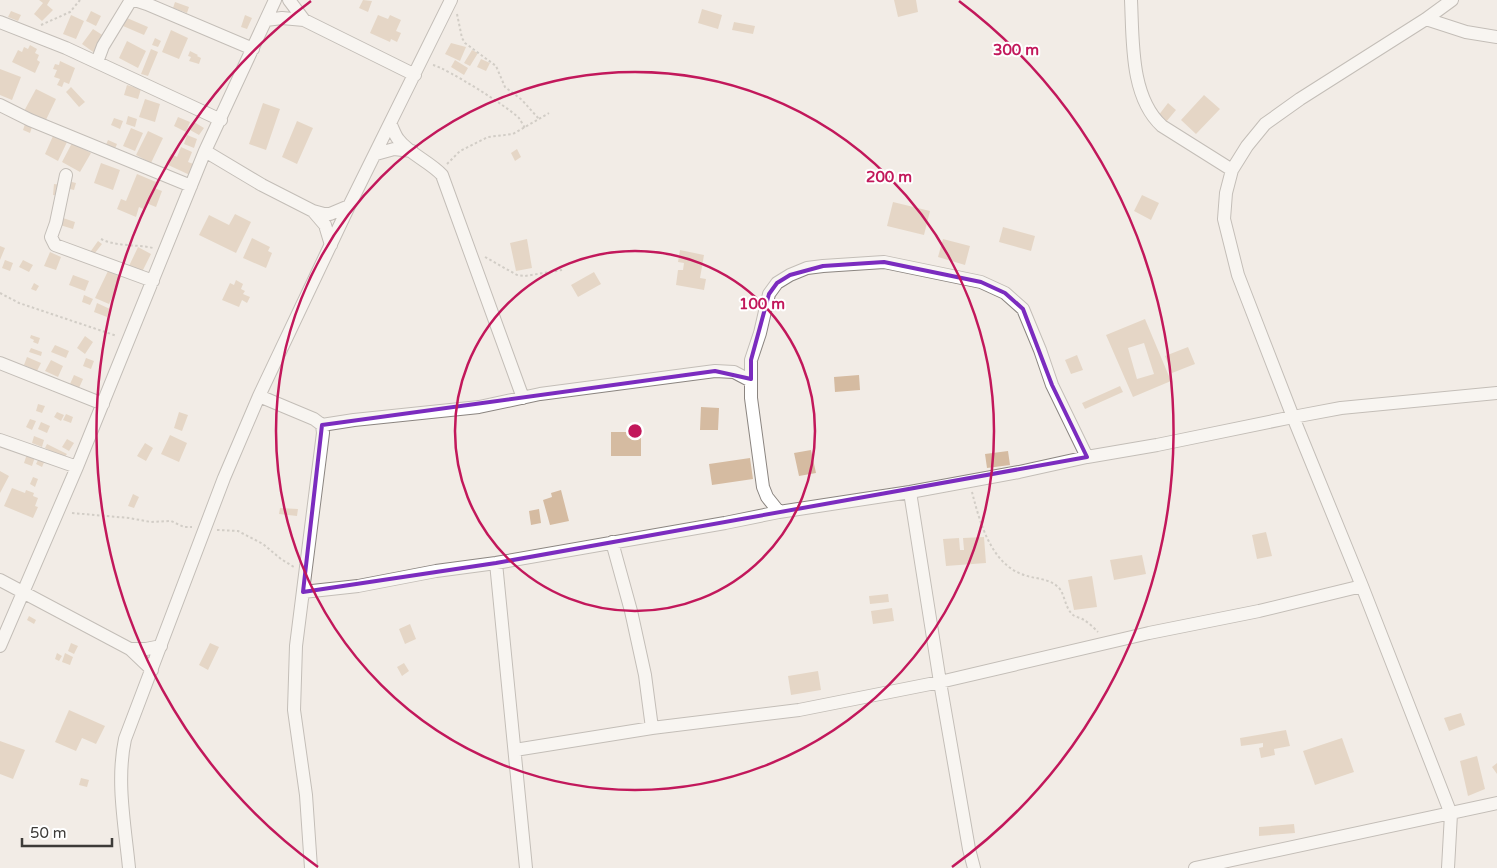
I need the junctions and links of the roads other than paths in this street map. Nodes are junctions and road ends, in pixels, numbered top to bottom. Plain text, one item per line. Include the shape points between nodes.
1 (133, 0) edge
2 (275, 0) edge
3 (289, 0) edge
4 (1131, 0) edge
5 (1452, 0) edge
6 (454, 4) edge
7 (1426, 19) junction
8 (266, 20) junction
9 (304, 20) junction
10 (0, 22) edge
11 (1497, 37) edge
12 (253, 49) junction
13 (97, 62) junction
14 (415, 75) junction
15 (0, 105) edge
16 (221, 120) junction
17 (391, 124) junction
18 (205, 151) junction
19 (412, 151) junction
20 (376, 154) junction
21 (1232, 170) junction
22 (66, 175) dead end
23 (191, 186) junction
24 (349, 206) junction
25 (313, 211) junction
26 (331, 245) junction
27 (153, 281) junction
28 (0, 363) edge
29 (751, 381) junction
30 (1497, 393) edge
31 (259, 396) junction
32 (523, 398) junction
33 (103, 404) junction
34 (1292, 416) junction
35 (322, 425) junction
36 (0, 440) edge
37 (1087, 457) junction
38 (77, 467) junction
39 (910, 492) junction
40 (779, 512) junction
41 (612, 542) junction
42 (496, 563) junction
43 (0, 580) edge
44 (1362, 586) junction
45 (24, 592) junction
46 (302, 592) junction
47 (0, 646) edge
48 (161, 646) junction
49 (130, 649) junction
50 (152, 670) junction
51 (940, 682) junction
52 (652, 728) junction
53 (515, 750) junction
54 (1497, 803) edge
55 (1451, 814) junction
56 (129, 868) edge
57 (312, 868) edge
58 (526, 868) edge
59 (974, 868) edge
60 (1195, 868) edge
61 (1448, 868) edge

1 - 12 street
1 - 13 street via 103,46
2 - 8 street
3 - 9 street
4 - 21 street via 1139,91 1155,120
5 - 7 street
6 - 14 street
7 - 11 street via 1466,32
7 - 21 street via 1265,124
8 - 9 street
8 - 12 street
9 - 14 street
10 - 13 street
12 - 16 street
13 - 16 street
14 - 17 street
15 - 23 street
16 - 18 street
17 - 19 street via 399,139
17 - 20 street
18 - 23 street
18 - 25 street
19 - 20 street via 394,149
19 - 32 street via 442,175
20 - 24 street
21 - 34 street via 1224,219 1231,250
22 - 27 street via 52,242
23 - 27 street
24 - 25 street via 330,214
24 - 26 street
25 - 26 street via 325,225
26 - 31 street
27 - 33 street
28 - 33 street
29 - 32 street via 734,372 715,371
29 - 37 street via 751,360 769,294 777,283 790,275 807,268 884,262 981,282 1005,293 1023,309 1052,385
29 - 40 street via 763,486
30 - 34 street
31 - 35 street
31 - 48 street via 204,529
32 - 35 street
33 - 38 street
34 - 37 street
34 - 44 street
35 - 46 street
36 - 38 street
37 - 39 street
38 - 45 street
39 - 40 street
39 - 51 street
40 - 41 street
41 - 42 street
41 - 52 street via 645,675
42 - 46 street
42 - 53 street
43 - 45 street
44 - 51 street
44 - 55 street
45 - 47 street
45 - 49 street
46 - 57 street via 294,710
48 - 49 street
48 - 50 street
49 - 50 street
50 - 56 street via 121,757
51 - 52 street via 799,710
51 - 59 street
52 - 53 street
53 - 58 street
54 - 55 street
55 - 60 street
55 - 61 street

